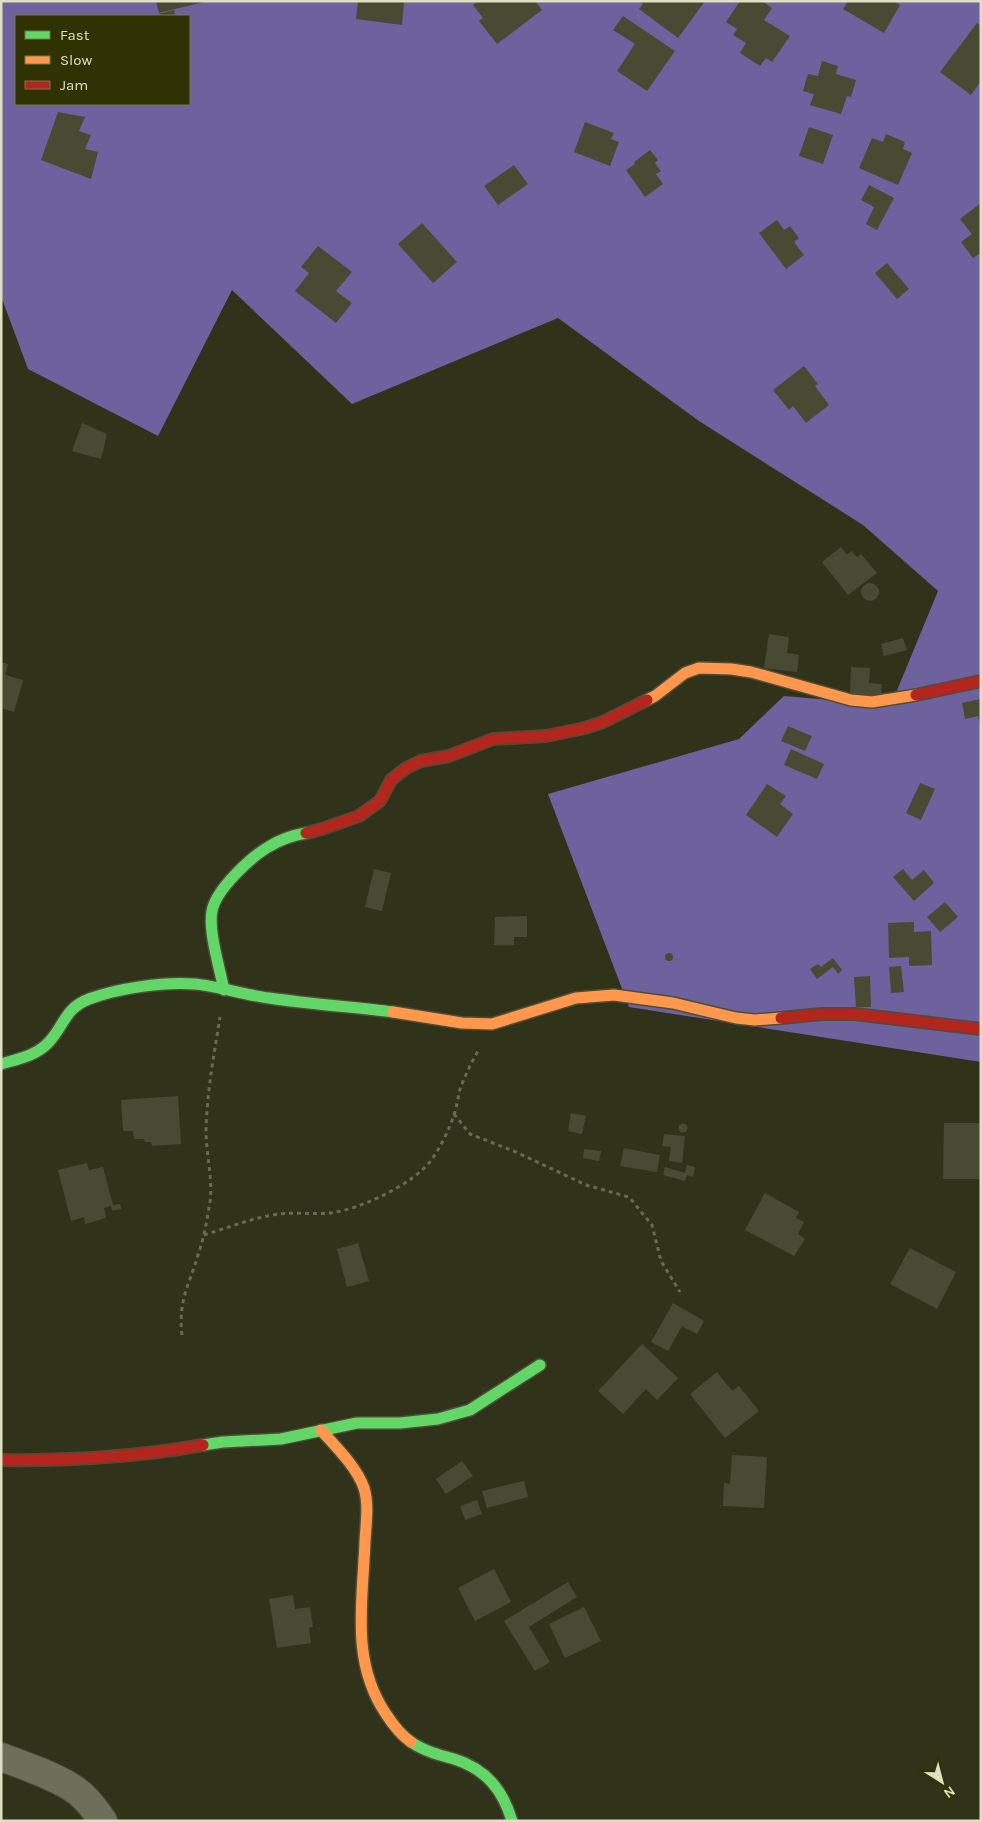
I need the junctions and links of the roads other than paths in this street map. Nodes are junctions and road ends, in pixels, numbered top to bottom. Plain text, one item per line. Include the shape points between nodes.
1 (981, 681) edge
2 (224, 990) junction
3 (981, 1029) edge
4 (1, 1064) edge
5 (540, 1365) dead end
6 (321, 1430) junction
7 (1, 1460) edge
8 (1, 1757) edge
9 (103, 1821) edge
10 (512, 1821) edge

1 - 2 street via 906,698 872,702 852,700 744,671 699,668 685,673 655,696 594,725 546,736 493,739 449,756 421,761 391,780 380,801 359,816 270,846 251,860 220,892 212,910 212,929
2 - 3 street via 268,998 403,1012 462,1023 492,1024 576,998 614,995 672,1002 755,1020 855,1014
2 - 4 street via 194,984 162,984 92,998 68,1013 50,1042 37,1052
5 - 6 street via 470,1410 438,1419 356,1423
6 - 7 street via 281,1439 223,1442 170,1451 47,1461
6 - 10 street via 363,1485 367,1513 360,1602 361,1648 371,1690 407,1740 432,1754 461,1762 488,1776 508,1803
8 - 9 street via 74,1789

